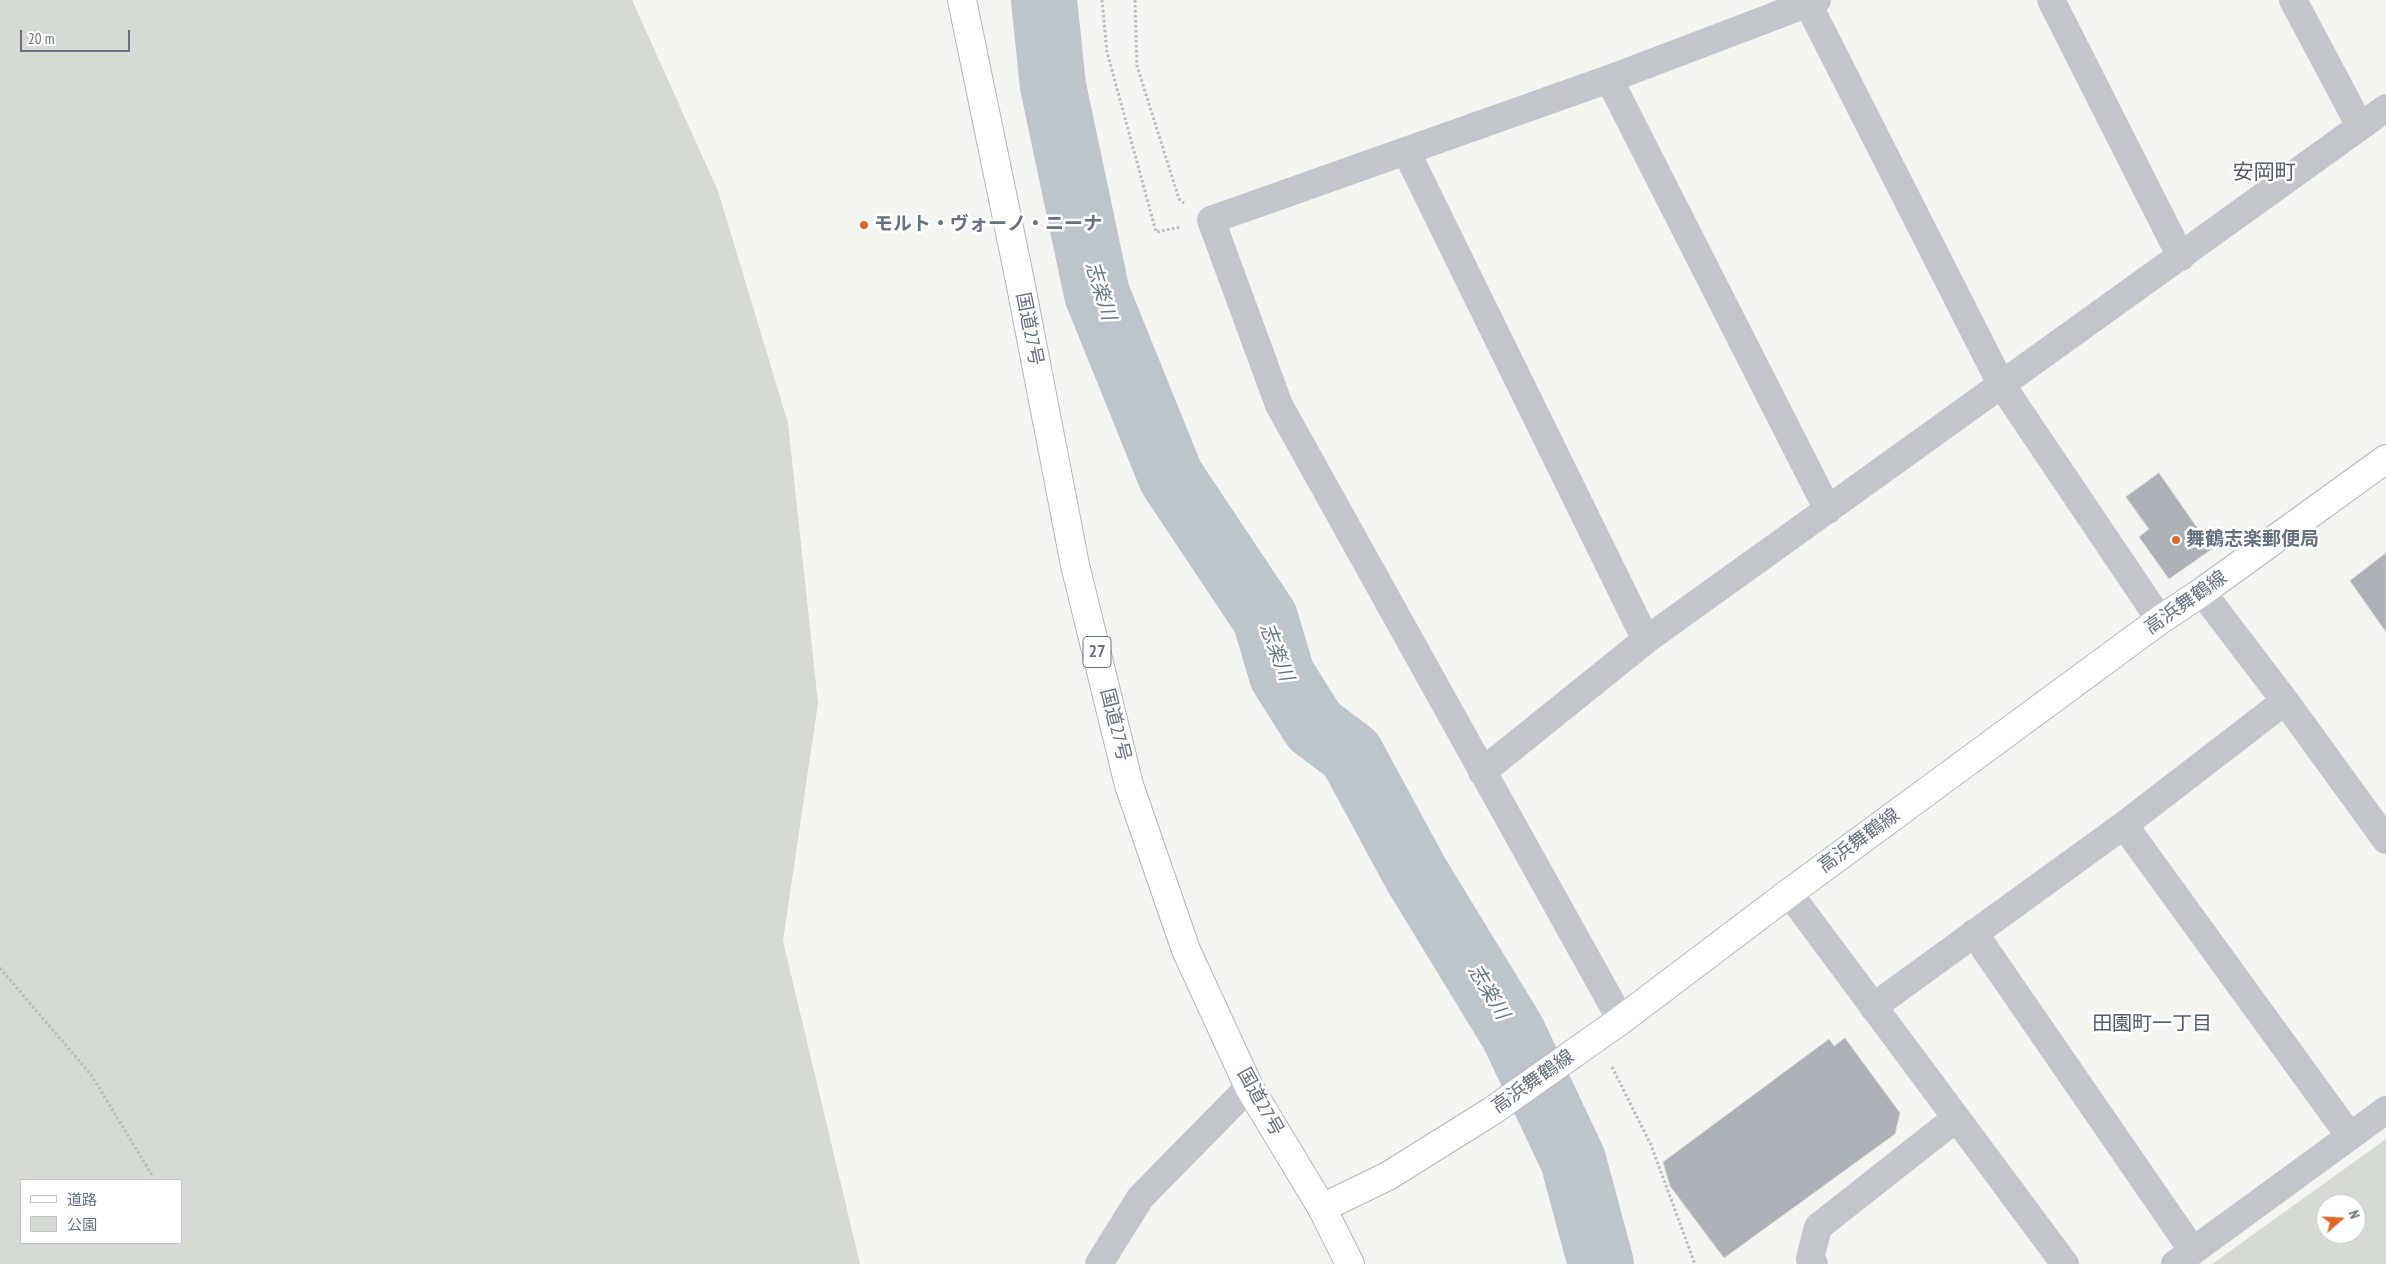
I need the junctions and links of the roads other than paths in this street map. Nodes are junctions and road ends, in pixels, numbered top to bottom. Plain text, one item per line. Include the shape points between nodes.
1 (962, 0) edge
2 (2051, 0) edge
3 (2293, 0) edge
4 (1813, 2) edge
5 (1609, 79) junction
6 (2386, 108) edge
7 (2360, 126) junction
8 (1406, 151) junction
9 (2181, 257) junction
10 (2001, 384) junction
11 (2386, 459) edge
12 (1828, 510) junction
13 (2202, 592) junction
14 (2160, 620) junction
15 (1646, 640) junction
16 (2285, 701) junction
17 (1482, 772) junction
18 (2124, 825) junction
19 (2386, 840) edge
20 (1789, 893) junction
21 (1974, 933) junction
22 (1873, 1007) junction
23 (1621, 1020) junction
24 (1249, 1087) junction
25 (2386, 1110) edge
26 (1955, 1118) junction
27 (2349, 1135) junction
28 (1322, 1208) junction
29 (2184, 1257) edge
30 (1099, 1264) edge
31 (1350, 1264) edge
32 (1814, 1264) edge
33 (2065, 1264) edge

1 - 24 main road, 国道27号 / 27 via 1075,565 1129,784 1186,950
2 - 9 street
3 - 7 street
4 - 5 street
4 - 10 street
5 - 8 street
5 - 12 street
6 - 7 street
7 - 9 street
8 - 15 street
8 - 17 street via 1210,220 1280,406
9 - 10 street
10 - 12 street
10 - 14 street
11 - 13 main road, 高浜舞鶴線
12 - 15 street
13 - 14 main road, 高浜舞鶴線
13 - 16 street
14 - 20 main road, 高浜舞鶴線
15 - 17 street
16 - 18 street
16 - 19 street
17 - 23 street
18 - 21 street
18 - 27 street
20 - 22 street
20 - 23 main road, 高浜舞鶴線
21 - 22 street
21 - 29 street
22 - 26 street
23 - 28 main road, 高浜舞鶴線 via 1492,1111 1388,1176
24 - 28 main road, 国道27号 / 27
24 - 30 street via 1140,1198
25 - 27 street
26 - 32 street via 1818,1227 1810,1259
26 - 33 street
27 - 29 street
28 - 31 main road, 国道27号 / 27

